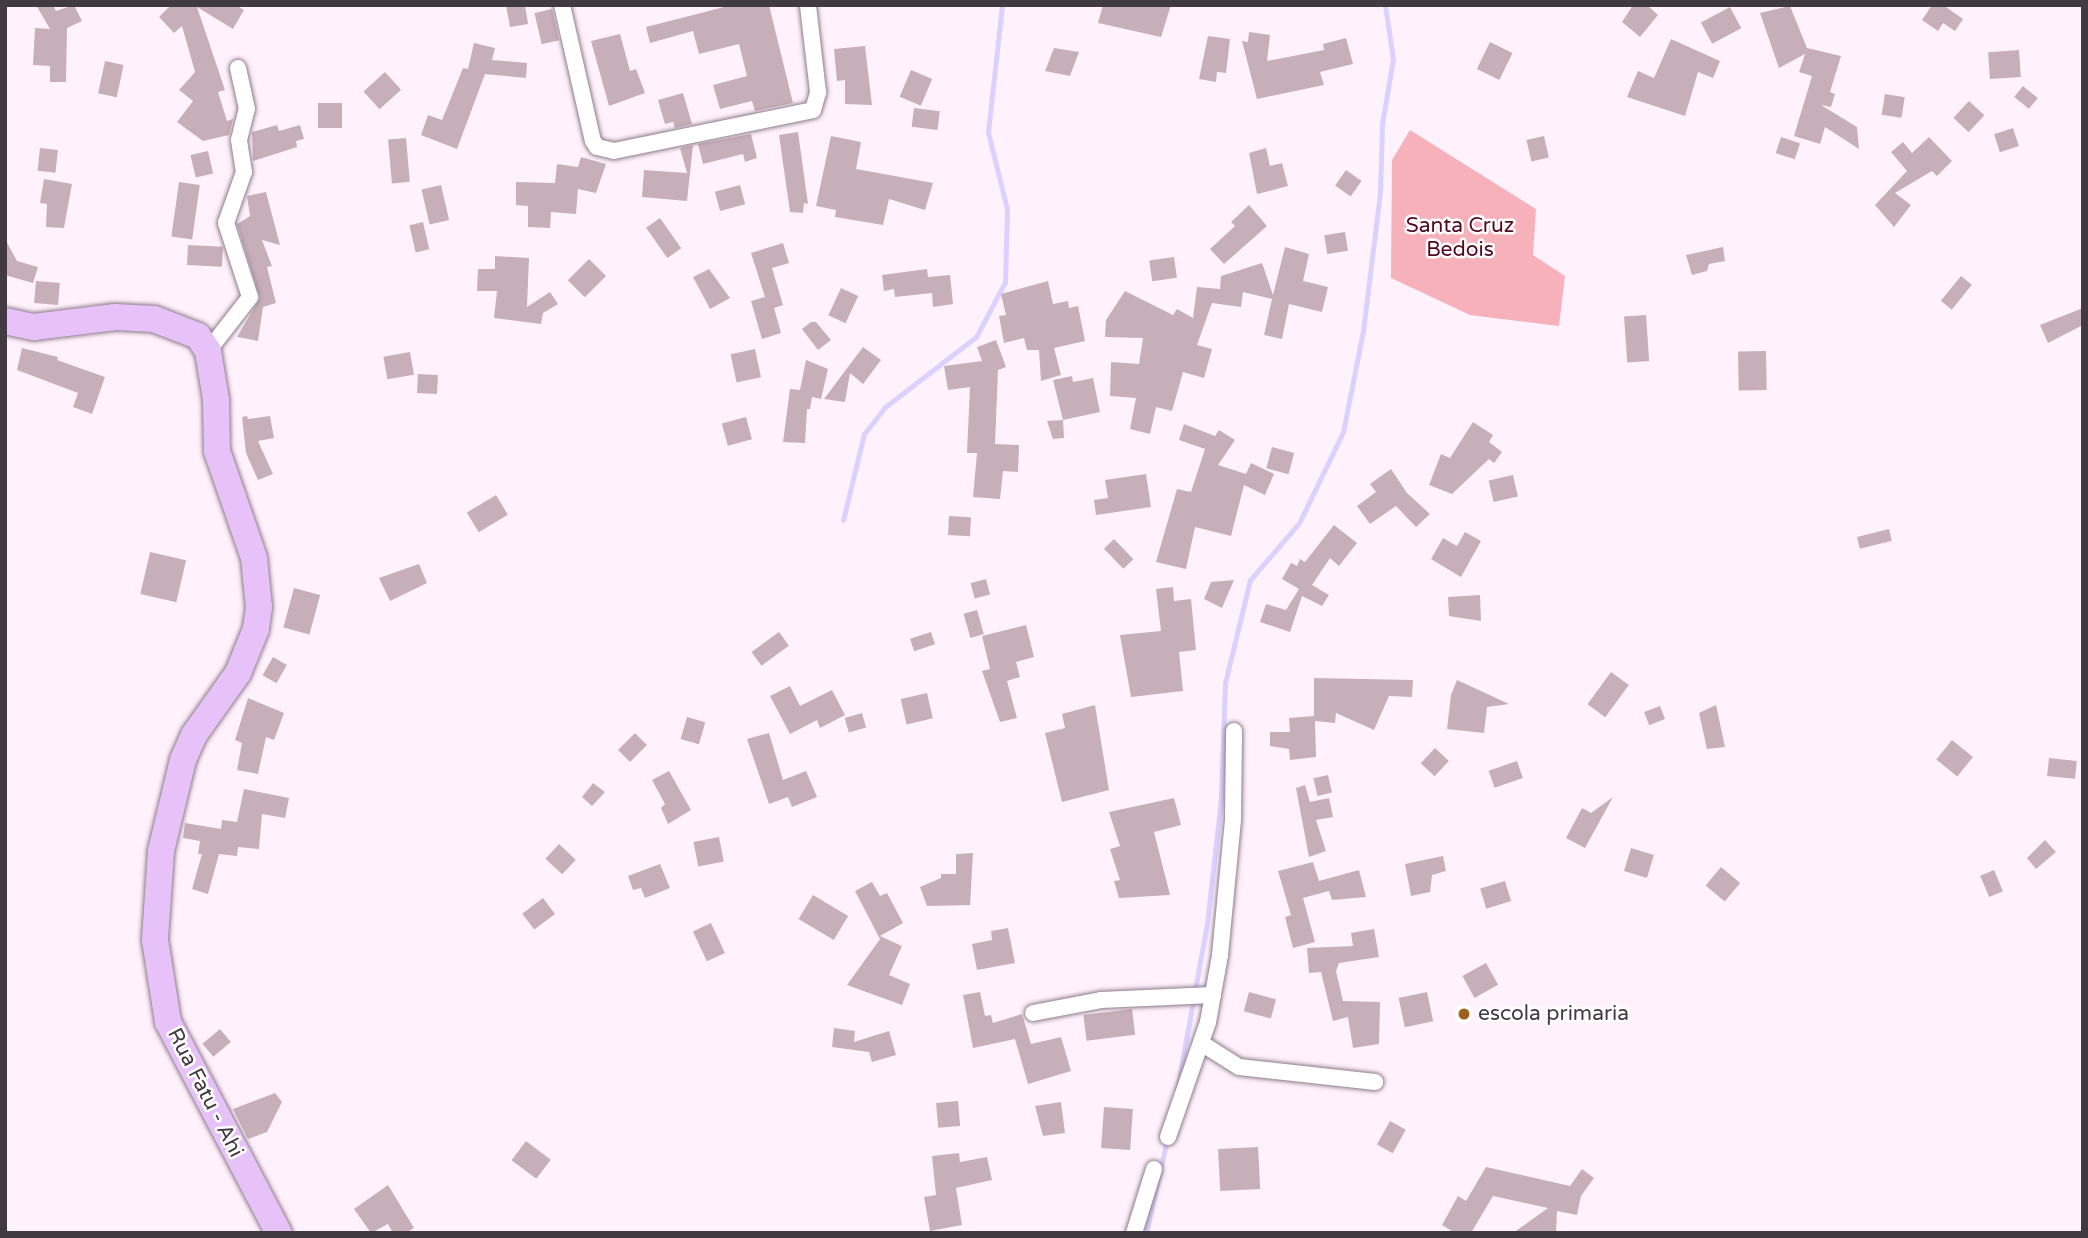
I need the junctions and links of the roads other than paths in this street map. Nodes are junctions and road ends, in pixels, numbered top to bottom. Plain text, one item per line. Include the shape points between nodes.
1 (562, 5) edge
2 (808, 5) edge
3 (238, 68) dead end
4 (5, 321) edge
5 (208, 351) junction
6 (1234, 731) dead end
7 (1213, 995) junction
8 (1033, 1013) dead end
9 (1201, 1043) junction
10 (1375, 1082) dead end
11 (1168, 1138) dead end
12 (1154, 1169) dead end
13 (279, 1233) edge
14 (1134, 1233) edge

1 - 2 street via 593,141 597,147 614,151 813,110 818,92
3 - 5 street via 247,109 239,140 244,172 226,223 250,297
4 - 5 main road via 34,327 116,317 154,318 198,337
5 - 13 main road, Rua Fatu - Ahi via 216,400 217,451 254,558 259,607 256,629 238,673 194,735 183,760 162,851 155,940 168,1022
6 - 7 street via 1233,819
7 - 8 street via 1195,1000 1101,1000
7 - 9 street
9 - 10 street via 1239,1067
9 - 11 street
12 - 14 street

